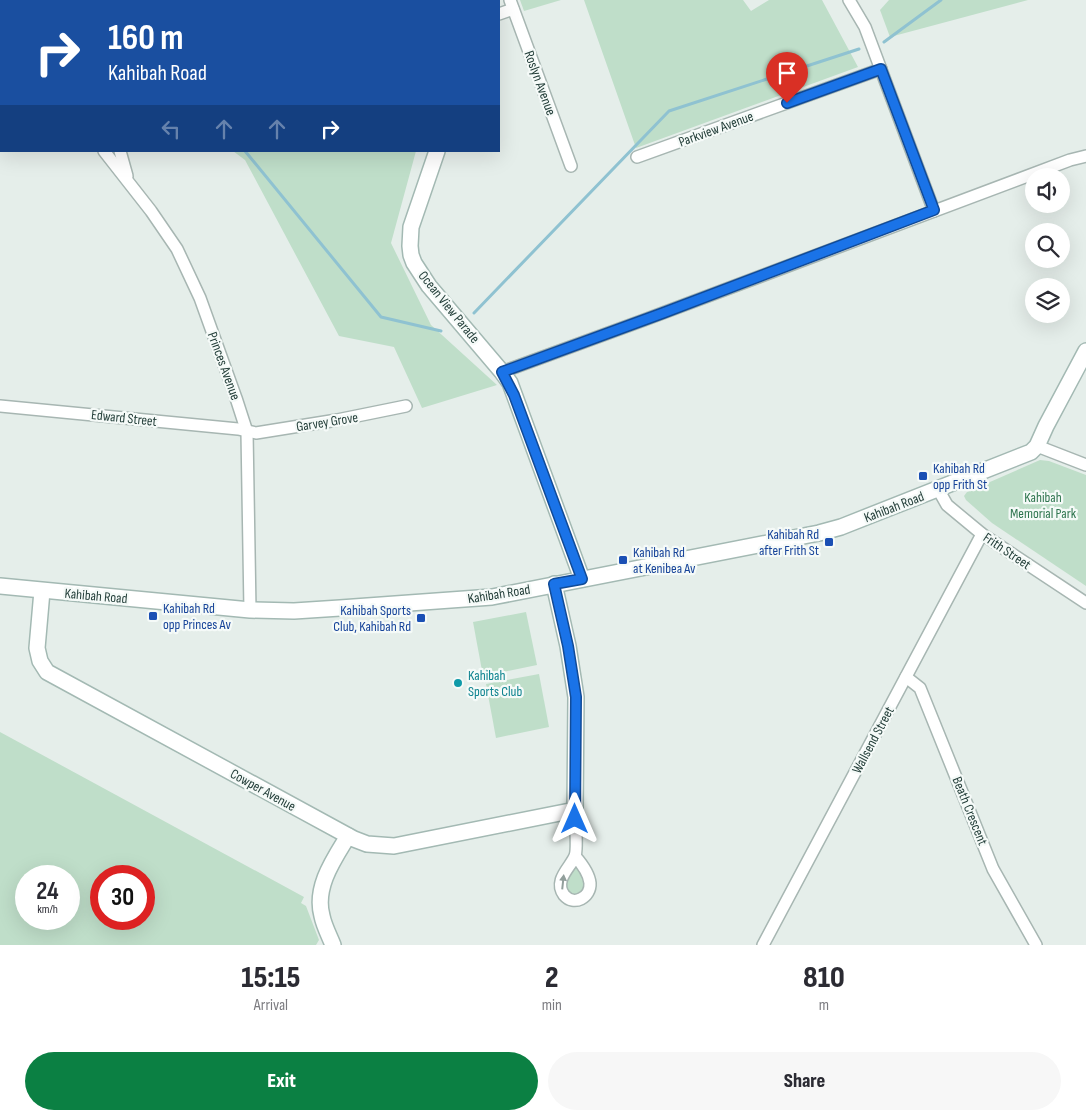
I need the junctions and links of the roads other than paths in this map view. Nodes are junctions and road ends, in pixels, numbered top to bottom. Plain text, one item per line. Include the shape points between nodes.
1 (849, 0) edge
2 (511, 4) edge
3 (500, 13) edge
4 (881, 69) junction
5 (105, 152) edge
6 (120, 152) edge
7 (437, 152) edge
8 (1086, 156) edge
9 (637, 158) dead end
10 (571, 166) dead end
11 (128, 180) junction
12 (934, 210) junction
13 (1086, 351) edge
14 (502, 372) junction
15 (0, 406) edge
16 (406, 406) dead end
17 (247, 432) junction
18 (1037, 446) junction
19 (1086, 465) edge
20 (938, 489) junction
21 (982, 534) junction
22 (582, 579) junction
23 (554, 584) junction
24 (0, 586) edge
25 (42, 591) junction
26 (1086, 603) edge
27 (250, 610) junction
28 (906, 677) junction
29 (575, 810) junction
30 (348, 836) junction
31 (576, 856) dead end
32 (333, 945) edge
33 (763, 945) edge
34 (1036, 945) edge

1 - 4 street via 865,28
2 - 3 street
2 - 10 street, Roslyn Avenue
4 - 9 street, Parkview Avenue
4 - 12 street
5 - 11 street, Princes Avenue
6 - 11 street
7 - 14 main road, Ocean View Parade via 411,227 411,255 429,286
8 - 12 street
11 - 17 street, Princes Avenue via 177,249 190,274
12 - 14 street
13 - 18 main road
14 - 22 main road, Ocean View Parade via 514,395
15 - 17 street, Edward Street
16 - 17 street, Garvey Grove via 336,420
17 - 27 street, Princes Avenue
18 - 19 street
18 - 20 main road, Kahibah Road via 1025,455
20 - 21 street, Frith Street via 947,505
20 - 22 main road, Kahibah Road via 819,533
21 - 26 street, Frith Street
21 - 28 street, Wallsend Street
22 - 23 main road, Kahibah Road
23 - 27 main road, Kahibah Road via 492,597 322,609
23 - 29 main road via 576,697
24 - 25 main road, Kahibah Road
25 - 27 main road, Kahibah Road
25 - 30 main road, Cowper Avenue via 37,648 47,672
28 - 33 street, Wallsend Street
28 - 34 street, Beath Crescent via 920,688 994,869
29 - 30 main road, Cowper Avenue via 394,846 367,844
29 - 31 street
30 - 32 main road via 330,866 320,902 321,915

